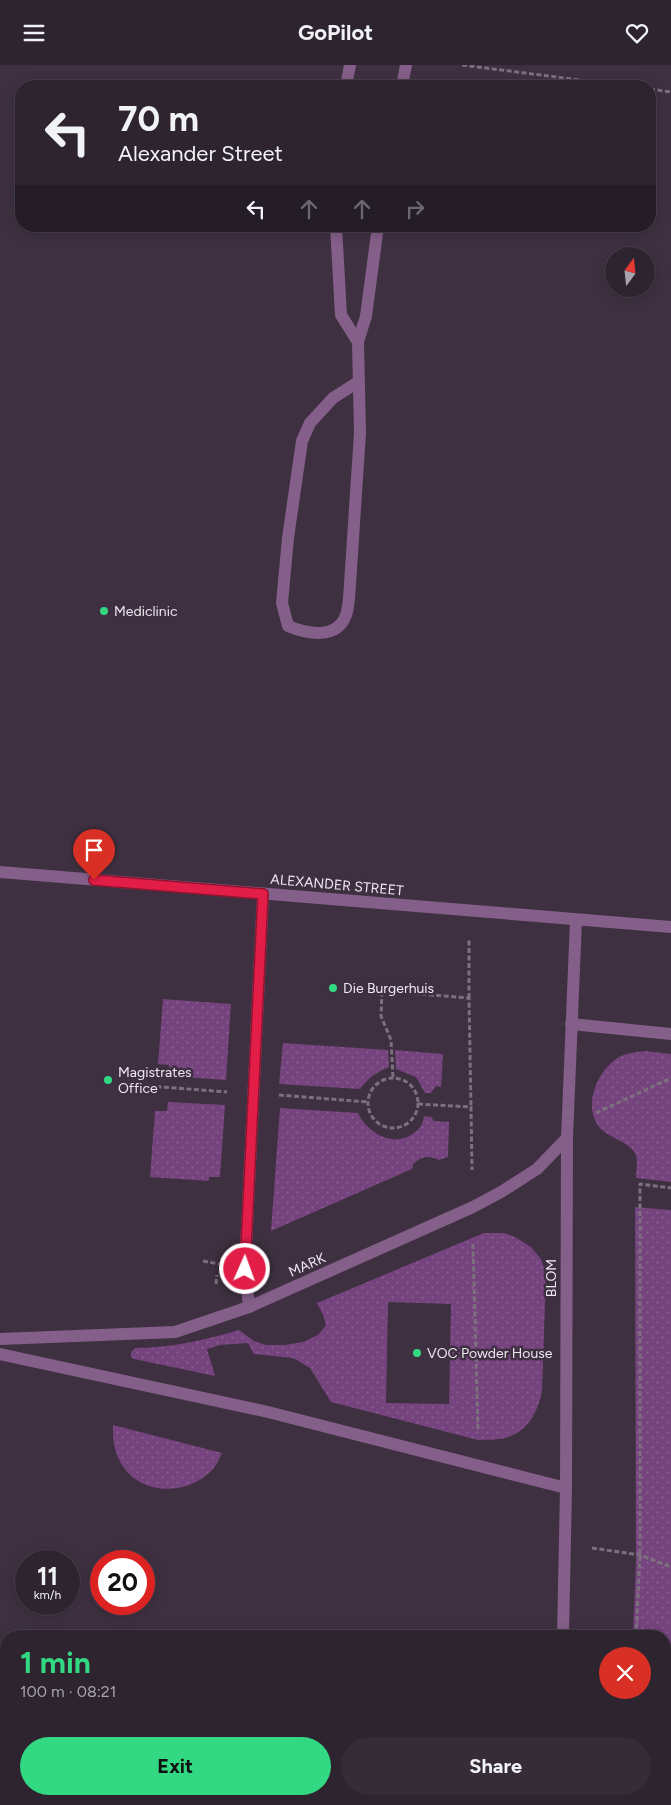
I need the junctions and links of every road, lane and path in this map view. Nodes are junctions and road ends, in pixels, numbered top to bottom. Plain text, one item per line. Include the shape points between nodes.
1 (350, 65) edge
2 (406, 65) edge
3 (462, 65) edge
4 (347, 80) edge
5 (403, 80) edge
6 (580, 80) edge
7 (656, 90) edge
8 (671, 92) edge
9 (336, 232) edge
10 (377, 232) edge
11 (358, 342) junction
12 (358, 382) junction
13 (0, 872) edge
14 (263, 894) junction
15 (576, 920) junction
16 (671, 927) edge
17 (469, 940) dead end
18 (469, 998) junction
19 (571, 1024) junction
20 (671, 1034) edge
21 (393, 1077) junction
22 (671, 1078) edge
23 (149, 1086) dead end
24 (233, 1092) dead end
25 (270, 1095) dead end
26 (368, 1102) junction
27 (418, 1105) junction
28 (471, 1107) junction
29 (593, 1114) dead end
30 (567, 1138) junction
31 (472, 1170) dead end
32 (671, 1188) edge
33 (473, 1244) dead end
34 (203, 1261) dead end
35 (216, 1285) dead end
36 (249, 1307) junction
37 (0, 1339) edge
38 (0, 1354) edge
39 (478, 1431) dead end
40 (566, 1488) junction
41 (590, 1548) dead end
42 (640, 1555) junction
43 (671, 1567) edge
44 (563, 1630) edge
45 (636, 1630) edge

1 - 4 street
2 - 5 street
3 - 6 path
7 - 8 path
9 - 11 street via 341,315
10 - 11 street via 366,316
11 - 12 street
12 - 12 street via 360,433 346,616 338,626 320,634 303,632 288,626 282,603 302,441 310,423 332,399
13 - 14 street, ALEXANDER STREET
14 - 15 street, ALEXANDER STREET
14 - 36 street via 245,1269
15 - 16 street, ALEXANDER STREET
15 - 19 street, BLOM
17 - 18 path
18 - 21 path via 382,991 381,1016 391,1040
18 - 28 path
19 - 20 street
19 - 30 street, BLOM
21 - 26 path via 378,1083
21 - 27 path via 410,1085 416,1093
22 - 29 path
23 - 24 path
25 - 26 path
26 - 27 path via 370,1113 377,1122 398,1128 415,1115
27 - 28 path
28 - 31 path
30 - 36 street, MARK via 537,1169 501,1193
30 - 40 street, BLOM
32 - 42 path via 640,1184
33 - 39 path
34 - 35 path via 219,1264
36 - 37 street, MARK via 174,1332
38 - 40 street via 268,1412
40 - 44 street, BLOM
41 - 42 path
42 - 43 path
42 - 45 path

